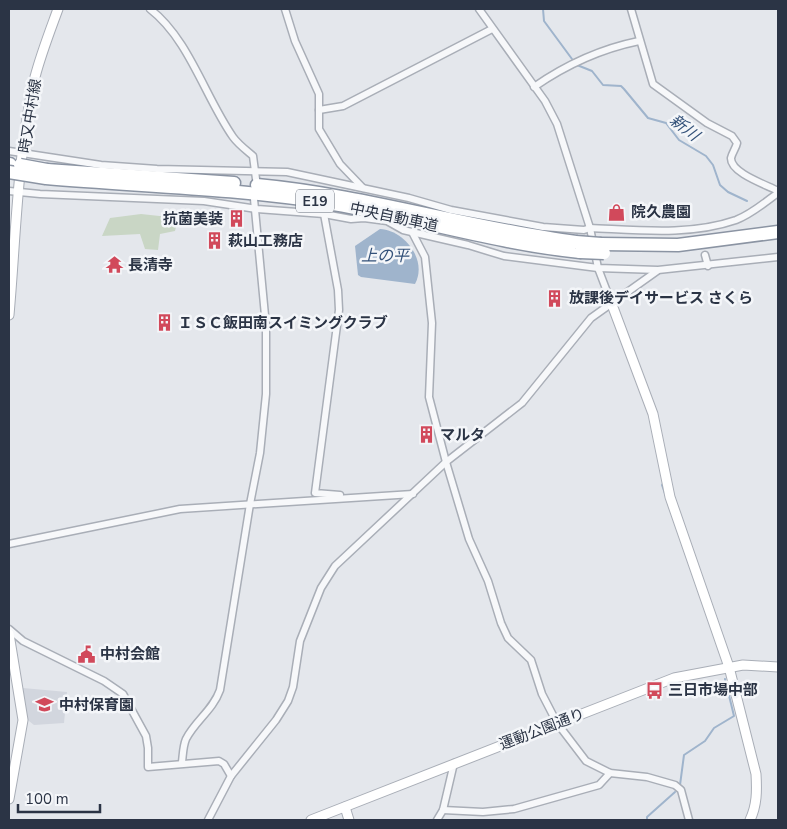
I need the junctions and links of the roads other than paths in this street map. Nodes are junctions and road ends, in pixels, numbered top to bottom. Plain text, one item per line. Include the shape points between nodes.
1 (58, 9) edge
2 (150, 9) edge
3 (285, 9) edge
4 (479, 9) edge
5 (631, 9) edge
6 (492, 29) junction
7 (639, 40) junction
8 (534, 86) junction
9 (319, 110) junction
10 (9, 151) edge
11 (23, 153) junction
12 (9, 167) edge
13 (256, 170) junction
14 (256, 179) dead end
15 (364, 189) junction
16 (9, 191) edge
17 (778, 192) edge
18 (20, 193) junction
19 (254, 199) dead end
20 (257, 209) junction
21 (324, 214) junction
22 (410, 223) dead end
23 (590, 228) junction
24 (703, 229) junction
25 (412, 232) junction
26 (778, 232) edge
27 (703, 237) dead end
28 (778, 240) edge
29 (602, 249) junction
30 (705, 256) dead end
31 (778, 257) edge
32 (708, 266) junction
33 (598, 268) junction
34 (658, 270) junction
35 (612, 302) junction
36 (9, 315) edge
37 (446, 462) junction
38 (413, 494) junction
39 (342, 497) junction
40 (250, 504) junction
41 (9, 544) edge
42 (9, 629) edge
43 (9, 634) edge
44 (729, 667) junction
45 (778, 668) edge
46 (557, 723) junction
47 (182, 762) junction
48 (454, 763) junction
49 (610, 773) junction
50 (231, 776) junction
51 (9, 799) edge
52 (345, 807) junction
53 (443, 810) junction
54 (208, 820) edge
55 (311, 820) edge
56 (349, 820) edge
57 (437, 820) edge
58 (689, 820) edge
59 (750, 820) edge

1 - 11 street, 時又中村線 via 36,75
2 - 13 street via 176,36 234,139 253,156
3 - 9 street via 318,94
4 - 6 street
5 - 7 street
6 - 8 street
6 - 9 street via 343,106
7 - 8 street via 589,55
7 - 17 street via 653,84 732,136 737,143 731,157 732,164 740,173
8 - 23 street via 557,124
9 - 15 street via 318,124 327,144 340,164
10 - 11 street
11 - 13 street via 157,170
11 - 18 street, 時又中村線
12 - 29 highway, 中央自動車道 / E19, bridge via 47,174 243,191 362,209 523,244
13 - 14 street
13 - 15 street via 287,172
15 - 23 street via 543,227
16 - 18 street
17 - 24 street via 736,220
18 - 20 street via 204,201
18 - 36 street, 時又中村線
19 - 20 street
20 - 21 street
20 - 40 street via 266,326 266,394 260,453
21 - 25 street via 387,222
21 - 39 street via 339,310 315,493 339,494
22 - 25 street
23 - 24 street
23 - 33 street
24 - 27 street
25 - 33 street via 504,256
25 - 37 street via 425,257 432,327 429,397
26 - 29 highway, 中央自動車道 / E19 via 678,245
28 - 29 highway, 中央自動車道 / E19 via 687,253
30 - 32 street
31 - 32 street
32 - 34 street
33 - 34 street
33 - 35 street
34 - 35 street
35 - 37 street via 591,318 522,403
35 - 44 street via 648,397 670,497
37 - 38 street
37 - 46 street via 469,539 488,581 502,624 508,638 531,660 542,694
38 - 39 street
38 - 50 street via 341,558 325,580 300,641 288,701
39 - 40 street
40 - 41 street via 180,509
40 - 47 street via 220,690 217,700 187,737
42 - 47 street via 23,641 104,681 123,694 146,736 148,767
43 - 51 street via 23,720
44 - 45 street, 運動公園通り via 754,665
44 - 46 street, 運動公園通り via 674,678
44 - 59 street via 756,774 758,791
46 - 48 street, 運動公園通り
46 - 49 street via 586,761
47 - 50 street via 219,761
48 - 52 street, 運動公園通り
48 - 53 street
49 - 53 street via 607,779 594,787 514,809 483,812
49 - 58 street via 675,784
50 - 54 street
52 - 55 street, 運動公園通り
52 - 56 street
53 - 57 street

